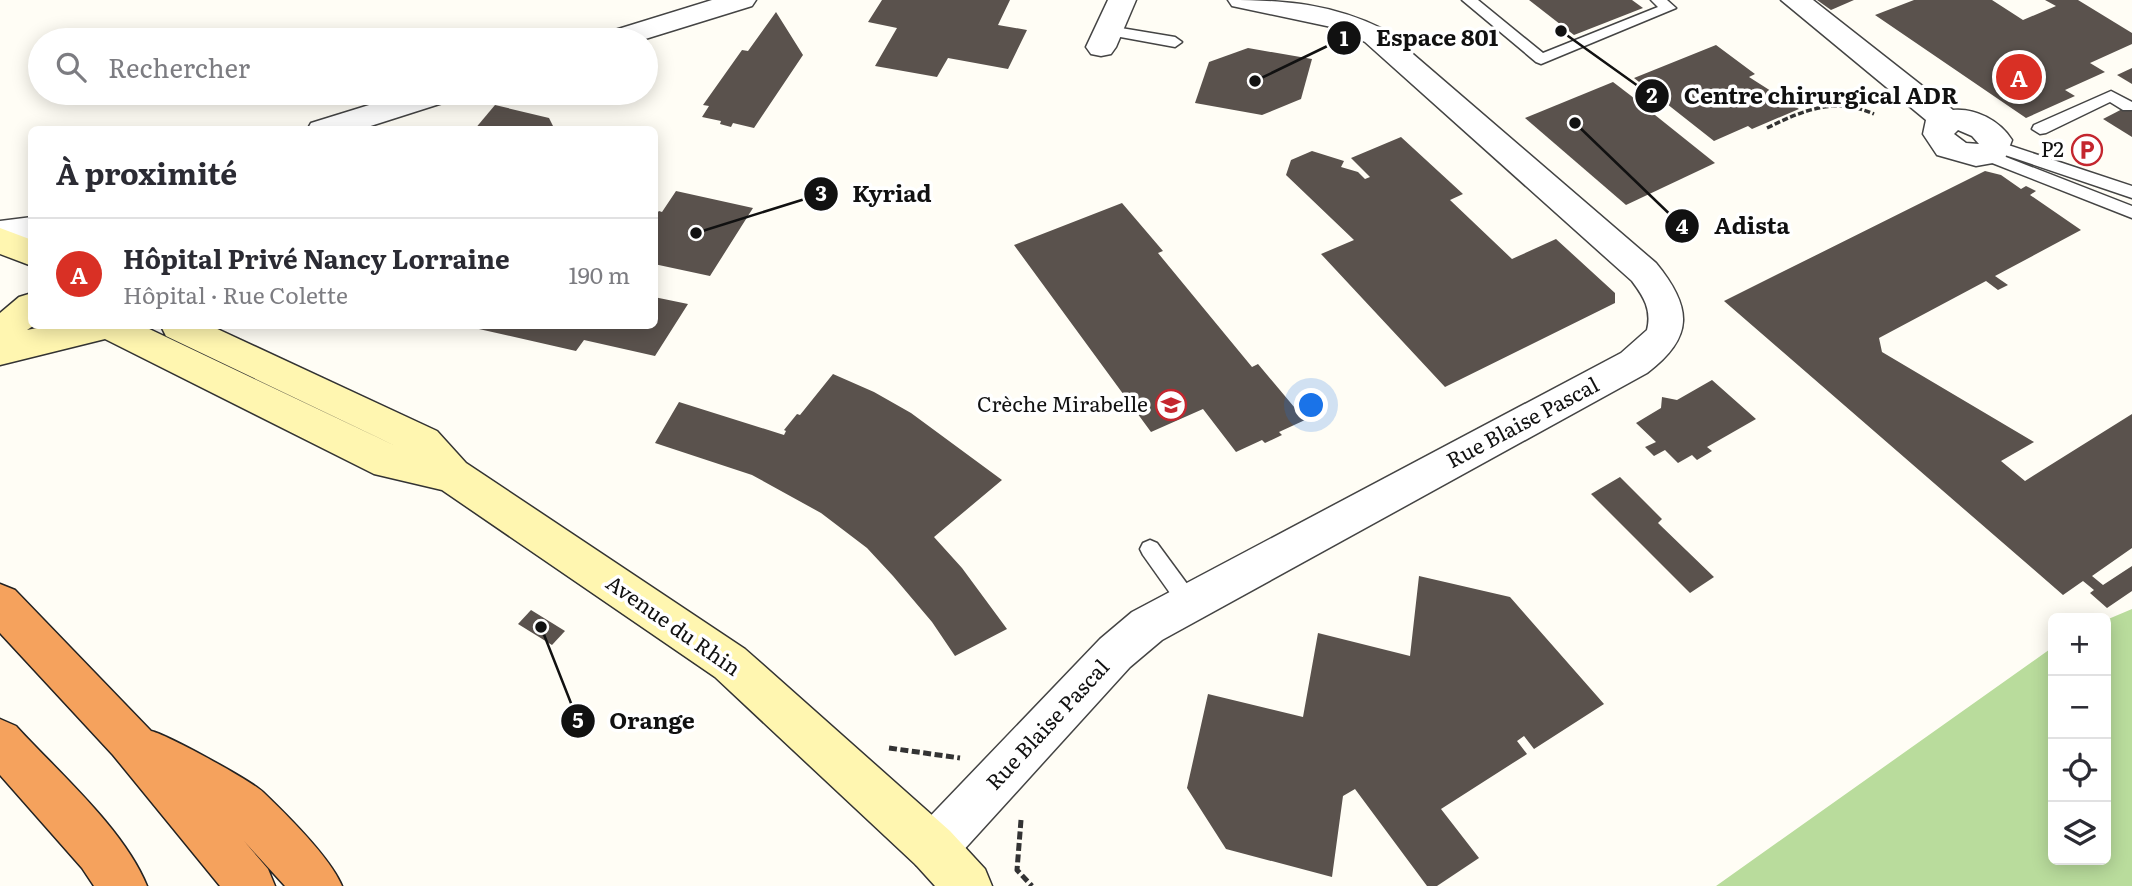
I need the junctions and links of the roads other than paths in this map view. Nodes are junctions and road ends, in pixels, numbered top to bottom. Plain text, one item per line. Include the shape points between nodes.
1 (742, 0) edge
2 (1122, 0) edge
3 (1242, 0) edge
4 (1469, 0) edge
5 (1658, 0) edge
6 (1795, 0) edge
7 (651, 28) edge
8 (1105, 39) joint
9 (1175, 42) dead end
10 (402, 105) edge
11 (2128, 106) dead end
12 (335, 126) edge
13 (2040, 129) dead end
14 (1992, 151) junction
15 (2132, 192) edge
16 (2132, 212) edge
17 (28, 230) edge
18 (0, 233) edge
19 (0, 240) edge
20 (28, 252) edge
21 (0, 267) edge
22 (28, 278) edge
23 (28, 309) edge
24 (90, 329) edge
25 (117, 329) edge
26 (185, 329) edge
27 (0, 333) edge
28 (0, 351) edge
29 (452, 475) junction
30 (1150, 549) dead end
31 (0, 603) edge
32 (1189, 603) junction
33 (129, 740) junction
34 (0, 741) edge
35 (933, 848) junction
36 (122, 886) edge
37 (251, 886) edge
38 (318, 886) edge
39 (968, 886) edge

1 - 7 street
2 - 8 street
3 - 32 street, Rue Blaise Pascal via 1345,21 1376,36 1644,272 1661,294 1667,324 1652,352 1634,363
4 - 5 lane via 1541,59 1669,8
6 - 14 street via 1946,120 1968,121 1990,132 1996,140
8 - 9 lane
10 - 12 street
11 - 13 lane via 2111,96
14 - 15 lane
14 - 16 lane
17 - 18 street
19 - 20 main road
21 - 22 main road
23 - 27 main road
24 - 28 main road
25 - 29 main road, Avenue du Rhin via 388,463
26 - 29 main road, Avenue du Rhin via 423,442
29 - 35 main road, Avenue du Rhin via 730,663
30 - 32 lane
31 - 33 highway
32 - 35 street, Rue Blaise Pascal via 1147,626 1115,653
33 - 37 highway
33 - 38 highway via 245,807
34 - 36 highway via 99,850
35 - 39 main road, Avenue du Rhin

